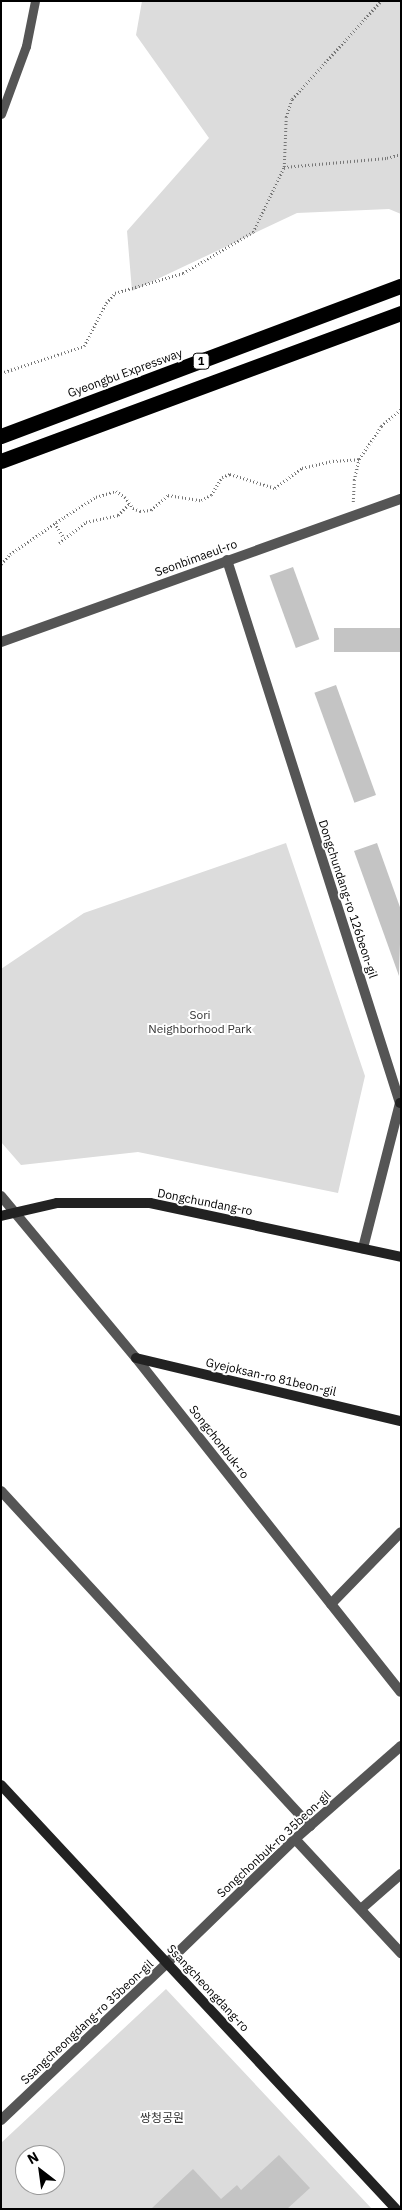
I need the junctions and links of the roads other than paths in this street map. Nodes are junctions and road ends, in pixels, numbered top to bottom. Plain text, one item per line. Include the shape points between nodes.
1 (35, 1) edge
2 (1, 114) edge
3 (401, 286) edge
4 (401, 313) edge
5 (1, 436) edge
6 (1, 461) edge
7 (401, 499) edge
8 (227, 560) junction
9 (1, 642) edge
10 (400, 1103) edge
11 (1, 1196) edge
12 (14, 1212) junction
13 (1, 1216) edge
14 (363, 1248) junction
15 (401, 1257) edge
16 (136, 1358) junction
17 (401, 1421) edge
18 (1, 1491) edge
19 (401, 1532) edge
20 (331, 1604) junction
21 (401, 1692) edge
22 (401, 1746) edge
23 (1, 1785) edge
24 (310, 1826) junction
25 (295, 1839) junction
26 (401, 1874) edge
27 (361, 1909) junction
28 (401, 1953) edge
29 (167, 1964) junction
30 (1, 2120) edge
31 (396, 2209) edge

1 - 2 lane via 26,46
3 - 5 highway, Gyeongbu Expressway / 1
4 - 6 highway, 1
7 - 8 street, Seonbimaeul-ro
8 - 9 street, Seonbimaeul-ro
8 - 10 street, Dongchundang-ro 126beon-gil
10 - 14 street, Dongchundang-ro 126beon-gil
11 - 12 street, Songchonbuk-ro
12 - 13 main road, Dongchundang-ro
12 - 14 main road, Dongchundang-ro via 57,1203 150,1203
12 - 16 street, Songchonbuk-ro
14 - 15 main road, Dongchundang-ro
16 - 17 main road, Gyejoksan-ro 81beon-gil
16 - 20 street, Songchonbuk-ro
18 - 24 street
19 - 20 street
20 - 21 street, Songchonbuk-ro
22 - 24 street, Songchonbuk-ro 35beon-gil
23 - 29 main road, Ssangcheongdang-ro
24 - 25 street, Songchonbuk-ro 35beon-gil
25 - 27 street
25 - 29 street, Songchonbuk-ro 35beon-gil
26 - 27 street
27 - 28 street
29 - 30 street, Ssangcheongdang-ro 35beon-gil
29 - 31 main road, Ssangcheongdang-ro

